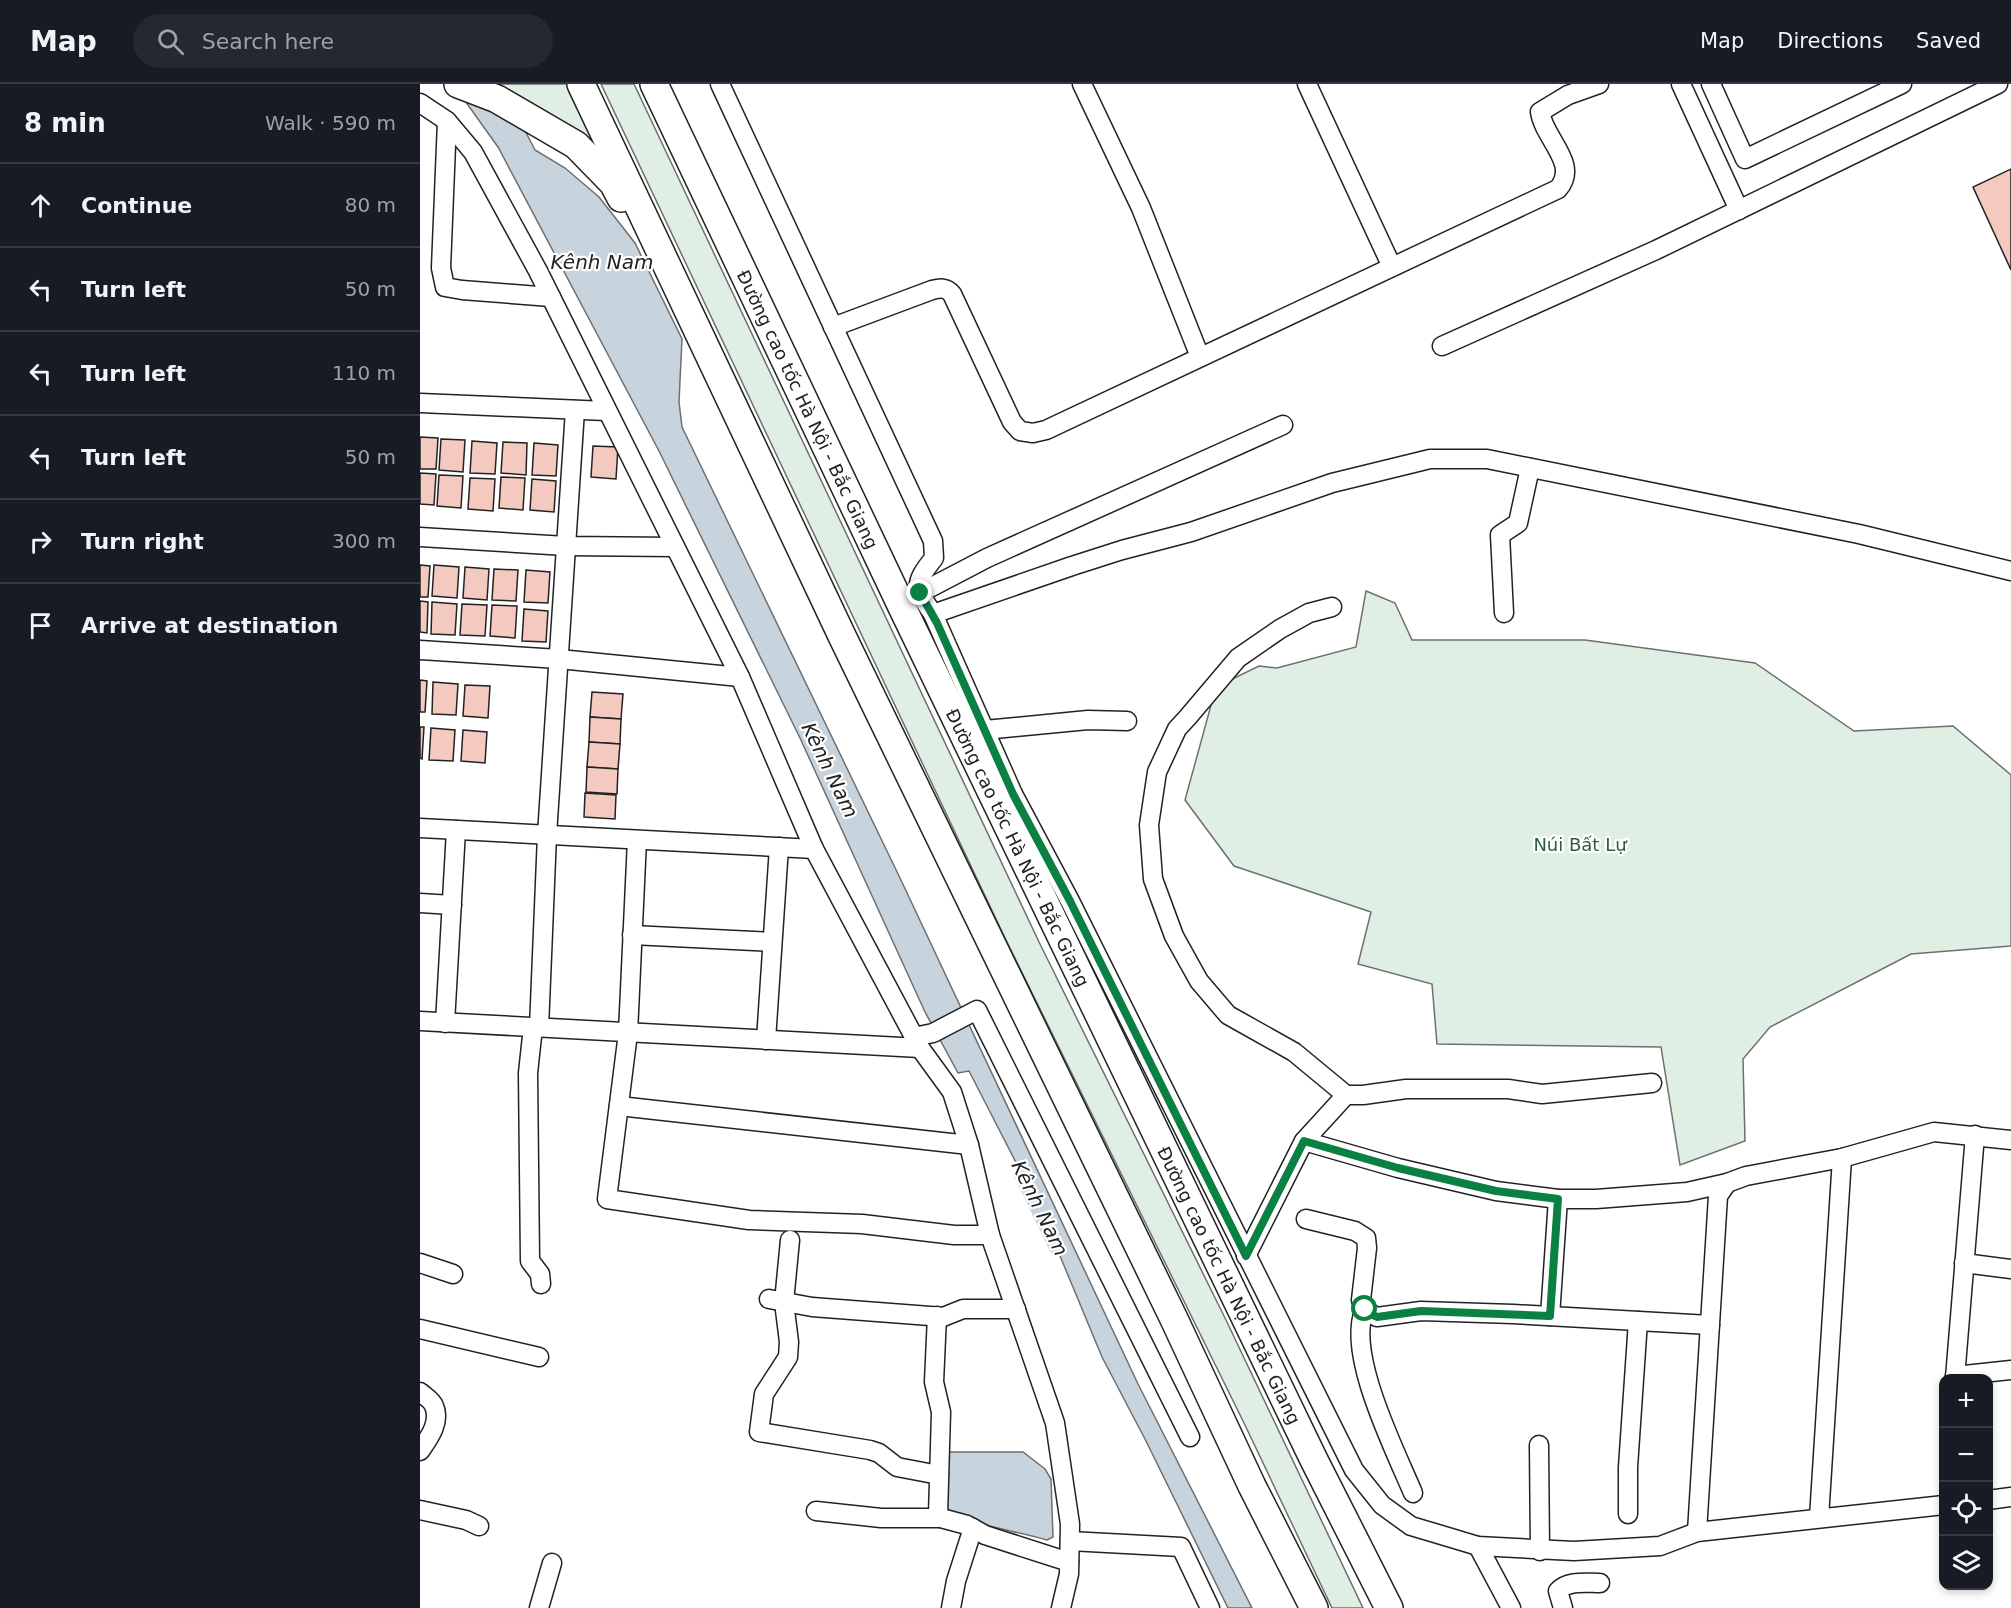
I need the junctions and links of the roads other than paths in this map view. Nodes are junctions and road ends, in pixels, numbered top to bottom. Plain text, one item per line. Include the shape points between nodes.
1 (458, 84) edge
2 (580, 84) edge
3 (654, 84) edge
4 (720, 84) edge
5 (1082, 84) edge
6 (1307, 84) edge
7 (1681, 84) edge
8 (1711, 84) edge
9 (1998, 84) edge
10 (1595, 85) edge
11 (1891, 86) edge
12 (420, 103) edge
13 (447, 121) junction
14 (1739, 210) junction
15 (1392, 267) junction
16 (551, 297) junction
17 (833, 327) junction
18 (1442, 346) dead end
19 (1200, 357) junction
20 (715, 367) junction
21 (420, 403) edge
22 (575, 410) junction
23 (606, 411) junction
24 (1283, 425) dead end
25 (1530, 468) junction
26 (420, 537) edge
27 (566, 546) junction
28 (675, 547) junction
29 (2011, 571) edge
30 (920, 593) junction
31 (1332, 607) dead end
32 (933, 614) junction
33 (1503, 614) dead end
34 (420, 650) edge
35 (558, 659) junction
36 (740, 677) junction
37 (1127, 721) dead end
38 (984, 730) junction
39 (420, 828) edge
40 (456, 830) junction
41 (547, 835) junction
42 (637, 840) junction
43 (779, 847) junction
44 (814, 849) junction
45 (420, 903) edge
46 (452, 905) junction
47 (632, 935) junction
48 (772, 942) junction
49 (420, 1021) edge
50 (445, 1023) junction
51 (536, 1028) junction
52 (628, 1033) junction
53 (766, 1040) junction
54 (917, 1043) junction
55 (1652, 1083) dead end
56 (1346, 1095) junction
57 (618, 1106) junction
58 (1975, 1135) junction
59 (2011, 1140) edge
60 (1304, 1141) junction
61 (969, 1144) junction
62 (1842, 1158) junction
63 (1727, 1183) junction
64 (1558, 1199) junction
65 (1306, 1219) dead end
66 (990, 1235) junction
67 (790, 1240) dead end
68 (1246, 1256) junction
69 (420, 1263) edge
70 (1964, 1263) junction
71 (2011, 1269) edge
72 (453, 1274) dead end
73 (541, 1284) dead end
74 (777, 1300) junction
75 (1016, 1309) junction
76 (1365, 1309) junction
77 (937, 1316) junction
78 (1550, 1316) junction
79 (1638, 1321) junction
80 (1710, 1325) junction
81 (420, 1329) edge
82 (539, 1357) dead end
83 (2011, 1370) edge
84 (1955, 1374) edge
85 (1979, 1374) edge
86 (420, 1392) edge
87 (1190, 1437) dead end
88 (1539, 1445) dead end
89 (420, 1451) edge
90 (939, 1475) junction
91 (1413, 1493) dead end
92 (2011, 1497) edge
93 (1993, 1499) edge
94 (1939, 1506) edge
95 (420, 1510) edge
96 (816, 1511) dead end
97 (1628, 1514) dead end
98 (941, 1518) junction
99 (1819, 1518) junction
100 (479, 1526) dead end
101 (973, 1528) junction
102 (1697, 1532) junction
103 (1070, 1541) junction
104 (1478, 1546) junction
105 (1540, 1551) junction
106 (1069, 1562) junction
107 (552, 1563) dead end
108 (1600, 1583) dead end
109 (539, 1608) edge
110 (951, 1608) edge
111 (1061, 1608) edge
112 (1210, 1608) edge
113 (1314, 1608) edge
114 (1389, 1608) edge
115 (1511, 1608) edge
116 (1563, 1608) edge

1 - 20 highway via 497,99 576,145 614,183
2 - 20 highway
3 - 114 highway, Đường cao tốc Hà Nội - Bắc Giang via 902,607
4 - 17 street
5 - 19 street via 1141,208
6 - 15 street
7 - 14 street
8 - 11 street via 1745,159
9 - 14 street
10 - 15 street via 1540,112 1567,173 1558,189
12 - 13 street
13 - 16 street via 473,152
13 - 16 street via 441,268 445,286
14 - 18 street
15 - 19 street
16 - 23 street
17 - 19 street via 932,290 948,290 1012,422 1020,431 1033,433
17 - 30 street via 933,541 934,558 920,575
20 - 113 highway
21 - 22 street
22 - 23 street
22 - 27 street
23 - 28 street
24 - 30 street via 987,558
25 - 29 street via 1859,534
25 - 32 street via 1487,459 1430,459 1332,483
25 - 33 street via 1518,524 1500,535
26 - 27 street
27 - 28 street
27 - 35 street
28 - 36 street
30 - 32 street
31 - 56 street via 1309,613 1238,658 1177,729 1157,772 1149,825 1154,879 1174,936 1199,981 1228,1014 1294,1052
32 - 38 street
34 - 35 street
35 - 36 street
35 - 41 street
36 - 44 street
37 - 38 street via 1088,720
38 - 68 street
39 - 40 street
40 - 41 street
40 - 46 street
41 - 42 street
41 - 51 street
42 - 43 street
42 - 47 street
43 - 44 street
43 - 48 street
44 - 54 street
45 - 46 street
46 - 50 street
47 - 48 street
47 - 52 street
48 - 53 street
49 - 50 street
50 - 51 street
51 - 52 street
51 - 73 street via 528,1073 530,1262 540,1274
52 - 53 street
52 - 57 street
53 - 54 street
54 - 61 street via 952,1092
54 - 87 street via 977,1010
55 - 56 street via 1542,1094 1508,1089 1406,1089
56 - 60 street
57 - 61 street
57 - 66 street via 607,1199 749,1220 862,1224 954,1235
58 - 59 street
58 - 62 street via 1934,1132
58 - 70 street
60 - 64 street via 1496,1191
60 - 68 street
61 - 66 street
62 - 63 street
62 - 99 street
63 - 64 street via 1687,1192
63 - 80 street via 1718,1196
64 - 78 street
65 - 76 street via 1355,1231 1366,1238 1361,1300
66 - 75 street
67 - 74 street
68 - 104 street via 1354,1470 1382,1505 1412,1526
69 - 72 street
70 - 71 street
70 - 84 street
74 - 77 street via 813,1307
74 - 90 street via 789,1342 788,1357 764,1394 759,1432 870,1450 897,1467
75 - 77 street via 963,1309
75 - 103 street via 1055,1424 1071,1524
76 - 78 street via 1377,1317 1421,1311
76 - 91 street via 1360,1319 1360,1338 1368,1388
77 - 90 street via 934,1382 941,1412
78 - 79 street
79 - 80 street
79 - 97 street
80 - 102 street
81 - 82 street
83 - 85 street
86 - 89 street via 433,1404 436,1417
88 - 105 street
90 - 98 street
92 - 93 street
94 - 99 street
95 - 100 street
96 - 98 street via 881,1518
98 - 101 street
99 - 102 street
101 - 106 street
101 - 110 street
102 - 105 street via 1660,1546
103 - 106 street
103 - 112 street via 1180,1547
104 - 105 street
104 - 115 street
106 - 111 street
107 - 109 street
108 - 116 street via 1563,1586 1558,1591

